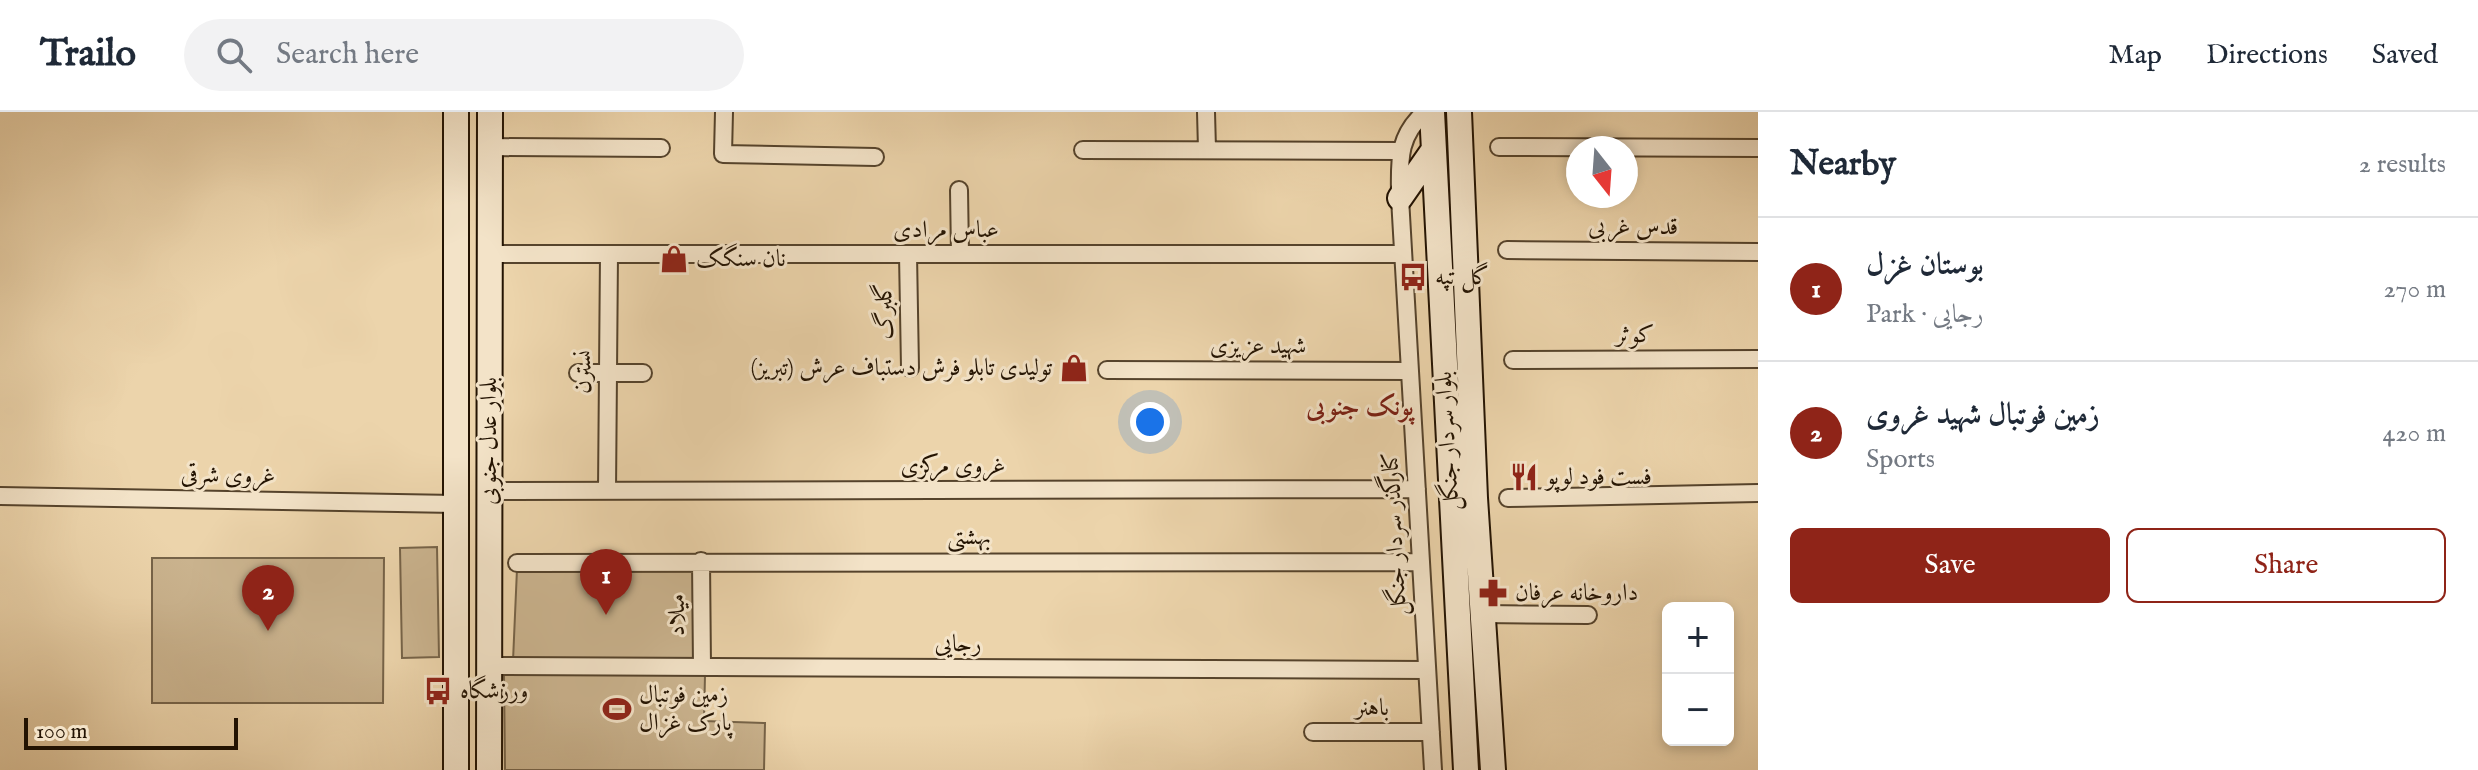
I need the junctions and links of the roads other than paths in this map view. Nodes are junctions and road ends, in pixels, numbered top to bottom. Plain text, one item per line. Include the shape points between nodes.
1 (456, 112) edge
2 (490, 112) edge
3 (724, 112) edge
4 (1206, 112) edge
5 (1425, 112) edge
6 (1432, 112) edge
7 (1461, 116) edge
8 (488, 147) junction
9 (1499, 147) dead end
10 (661, 148) dead end
11 (1758, 148) edge
12 (1207, 149) junction
13 (1083, 150) dead end
14 (1400, 151) junction
15 (1432, 152) junction
16 (875, 157) dead end
17 (959, 190) dead end
18 (1400, 198) junction
19 (1507, 250) dead end
20 (1758, 252) edge
21 (489, 254) junction
22 (609, 254) junction
23 (908, 254) junction
24 (960, 254) junction
25 (1403, 254) junction
26 (1758, 359) edge
27 (1513, 360) dead end
28 (910, 368) dead end
29 (1107, 370) dead end
30 (1410, 371) junction
31 (578, 373) dead end
32 (608, 373) junction
33 (643, 373) dead end
34 (1417, 489) junction
35 (490, 491) junction
36 (607, 491) junction
37 (1758, 493) edge
38 (0, 496) edge
39 (1508, 498) dead end
40 (455, 504) junction
41 (701, 561) junction
42 (1421, 562) junction
43 (517, 563) dead end
44 (1483, 614) junction
45 (1588, 615) dead end
46 (489, 666) junction
47 (702, 667) junction
48 (1427, 670) junction
49 (1313, 732) dead end
50 (1431, 732) junction
51 (456, 770) edge
52 (489, 770) edge
53 (1433, 770) edge
54 (1466, 770) edge
55 (1493, 770) edge

1 - 40 main road, بلوار عدل جنوبی
2 - 8 main road, بلوار عدل جنوبی
3 - 16 street via 723,154
4 - 12 street
5 - 14 street via 1412,123
6 - 15 main road, بلوار سردار جنگل
7 - 44 main road, بلوار سردار جنگل
8 - 10 street
8 - 21 main road, بلوار عدل جنوبی
9 - 11 street
12 - 13 street
12 - 14 street
14 - 18 street, کنارگذر سردار جنگل
15 - 18 main road
15 - 54 main road, بلوار سردار جنگل
17 - 24 street
18 - 25 street, کنارگذر سردار جنگل
19 - 20 street, قدس غربی
21 - 22 street, عباس مرادی
21 - 35 main road, بلوار عدل جنوبی
22 - 23 street, عباس مرادی
22 - 32 street, نسترن
23 - 24 street, عباس مرادی
23 - 28 street, گلبرگ
24 - 25 street, عباس مرادی
25 - 30 street, کنارگذر سردار جنگل
26 - 27 street, کوثر
29 - 30 street, شهید عزیزی
30 - 34 street, کنارگذر سردار جنگل
31 - 32 street
32 - 33 street
32 - 36 street, نسترن
34 - 36 street, غروی مرکزی
34 - 42 street, کنارگذر سردار جنگل
35 - 36 street, غروی مرکزی
35 - 46 main road, بلوار عدل جنوبی
37 - 39 street
38 - 40 street, غروی شرقی
40 - 51 main road, بلوار عدل جنوبی
41 - 42 street, بهشتی
41 - 43 street, بهشتی
41 - 47 street, میلاد
42 - 48 street, کنارگذر سردار جنگل
44 - 45 street
44 - 55 main road, بلوار سردار جنگل
46 - 47 street, رجایی
46 - 52 main road, بلوار عدل جنوبی
47 - 48 street, رجایی
48 - 50 street, کنارگذر سردار جنگل
49 - 50 street, باهنر
50 - 53 street, کنارگذر سردار جنگل

